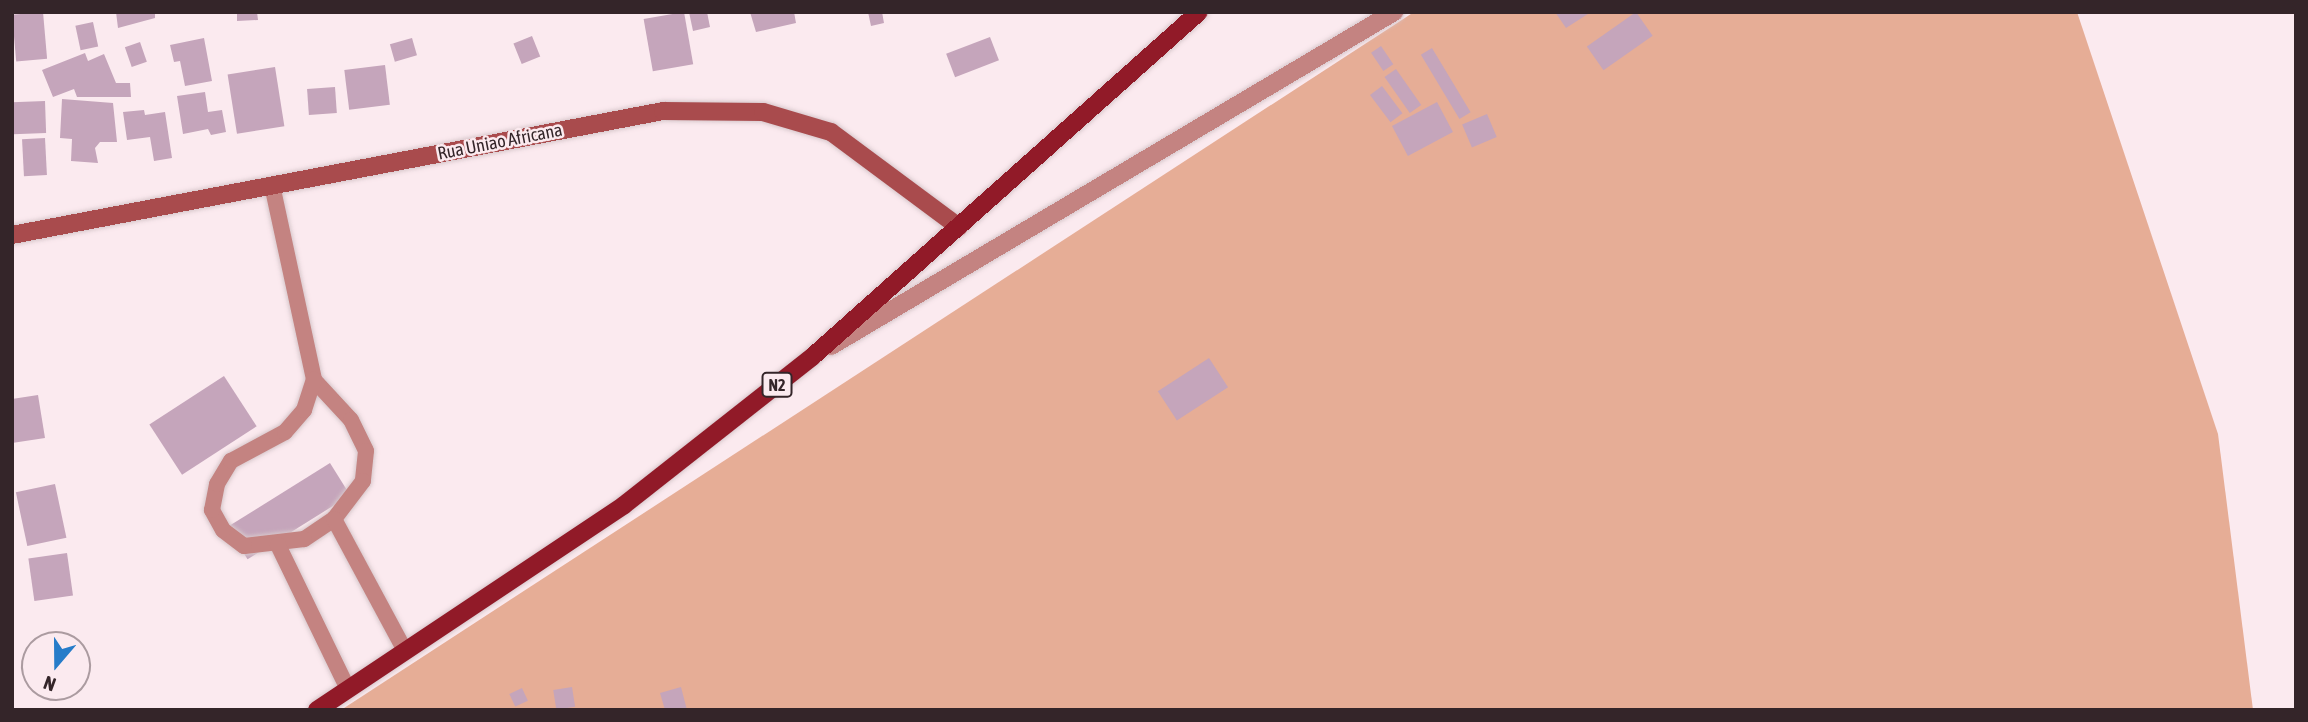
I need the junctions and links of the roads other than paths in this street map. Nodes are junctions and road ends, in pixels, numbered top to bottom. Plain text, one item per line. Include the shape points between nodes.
1 (1199, 12) edge
2 (1394, 12) edge
3 (272, 185) junction
4 (959, 228) junction
5 (12, 234) edge
6 (813, 357) junction
7 (314, 380) junction
8 (334, 519) junction
9 (278, 545) junction
10 (405, 651) junction
11 (348, 690) junction
12 (317, 710) edge

1 - 4 main road, N2
2 - 6 street
3 - 4 main road, Rua Uniao Africana via 663,111 763,113 831,132
3 - 5 main road, Rua Uniao Africana
3 - 7 lane
4 - 6 main road, N2
6 - 10 main road, N2 via 624,505
7 - 8 lane via 351,419 366,451 363,481
7 - 9 lane via 298,417 285,432 231,461 212,510 244,546
8 - 9 lane via 304,539
8 - 10 lane
9 - 11 lane
10 - 11 main road, N2
11 - 12 main road, N2

